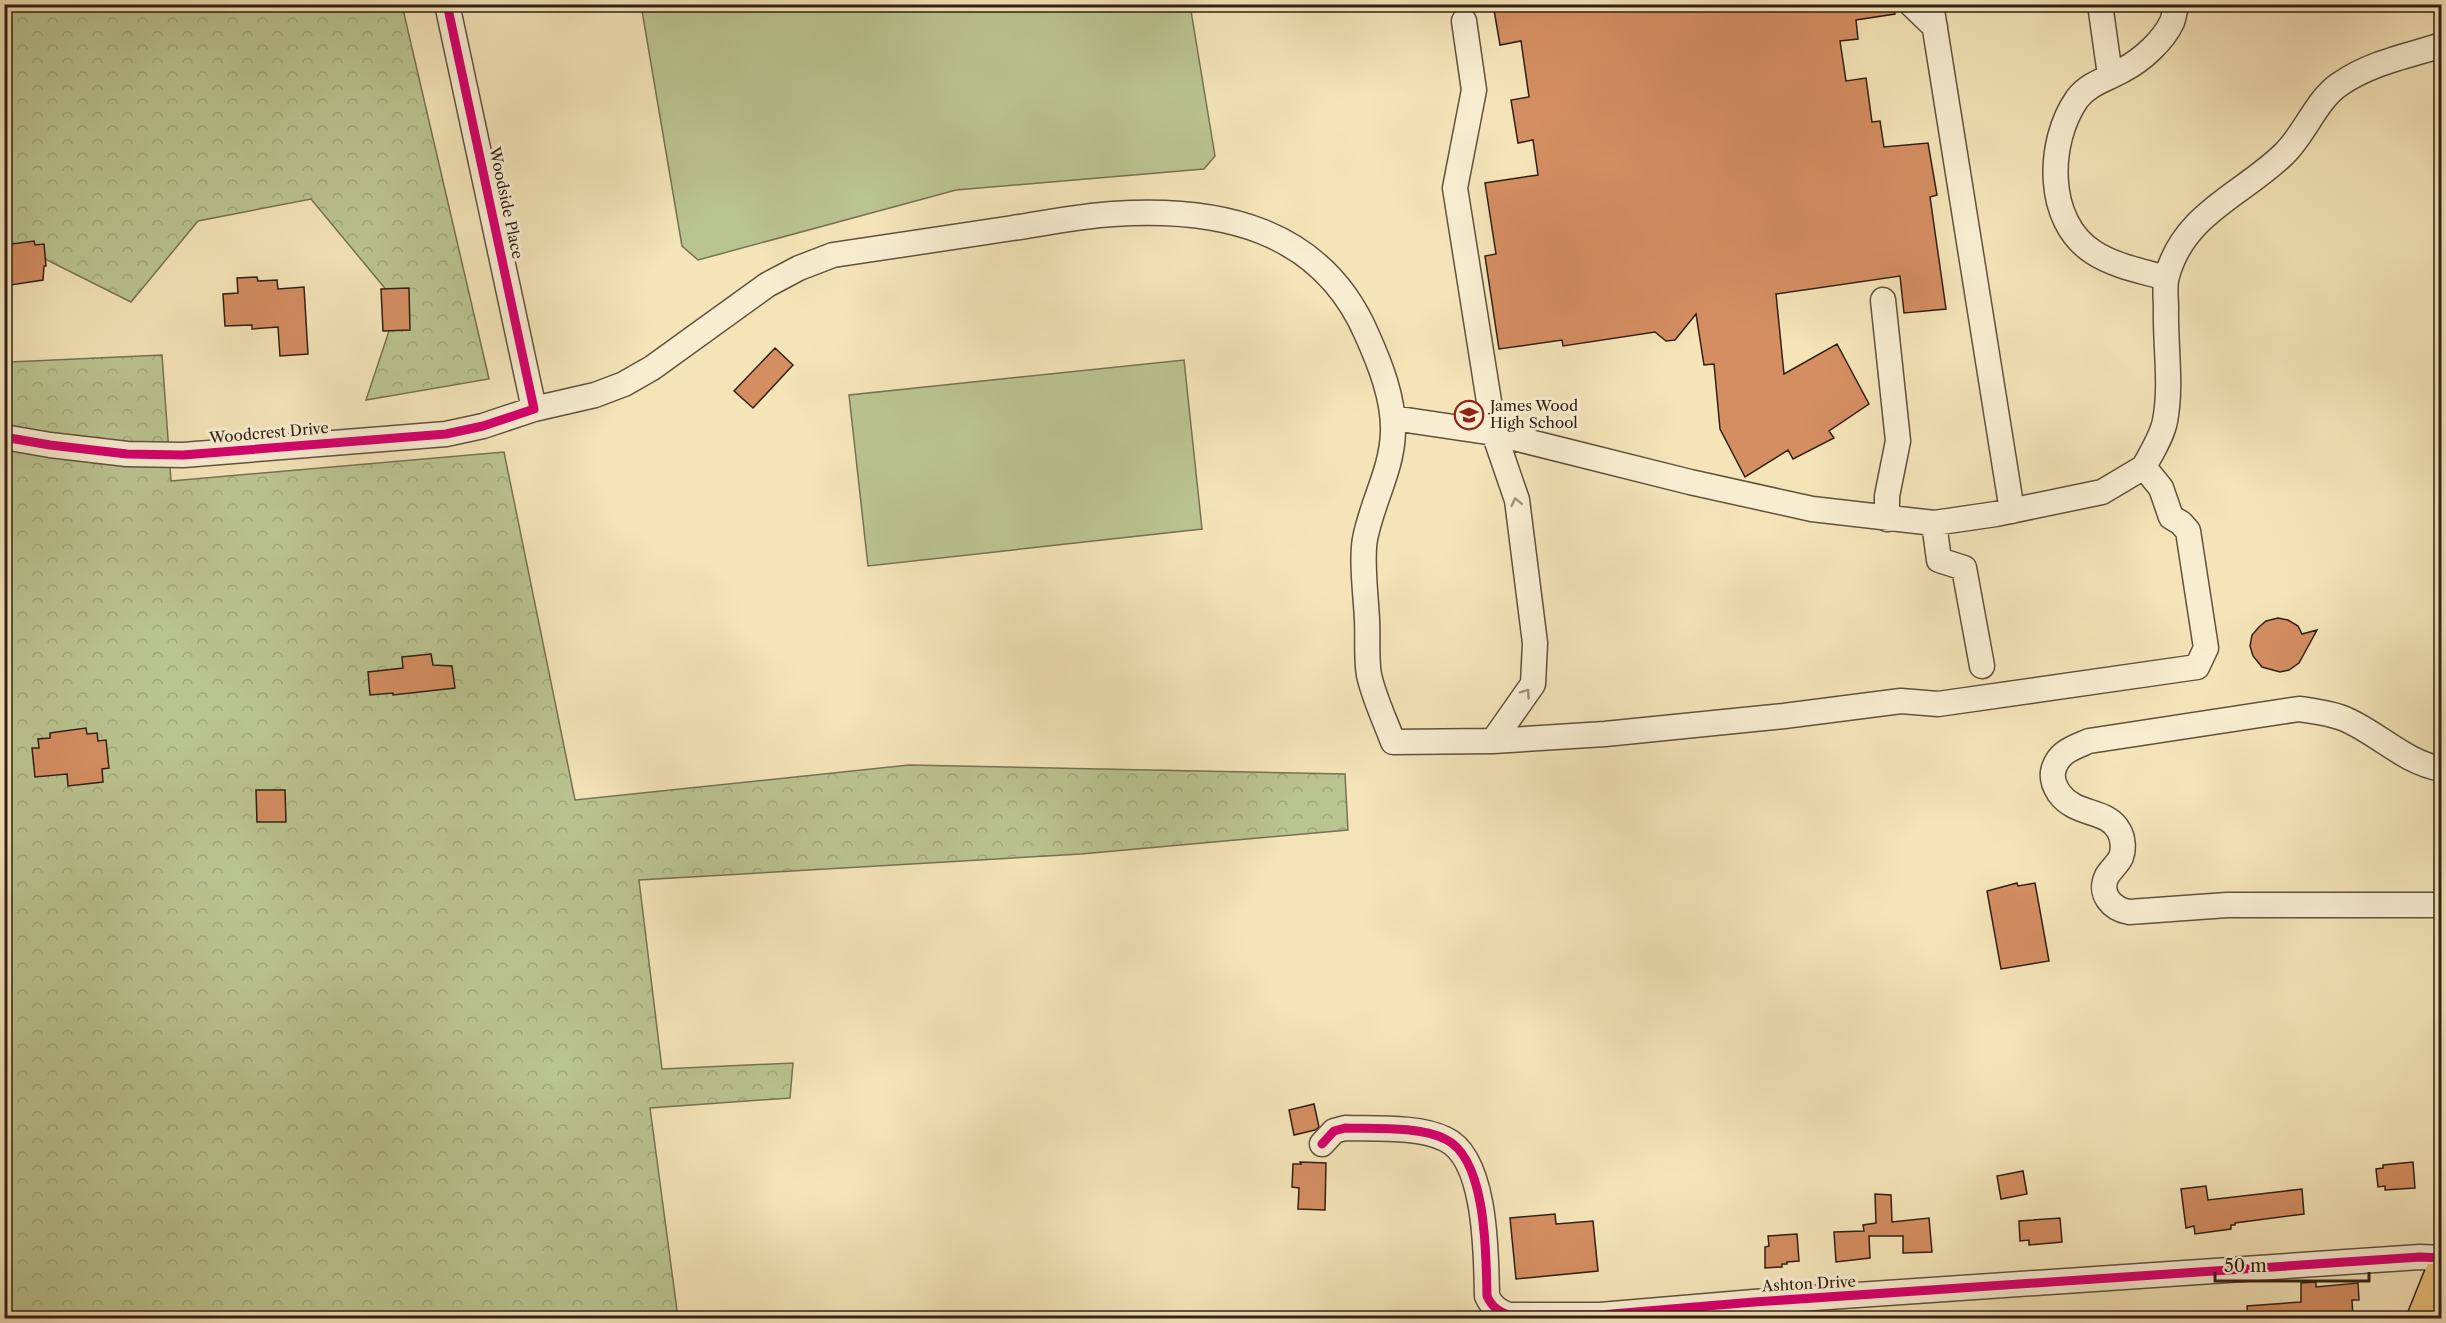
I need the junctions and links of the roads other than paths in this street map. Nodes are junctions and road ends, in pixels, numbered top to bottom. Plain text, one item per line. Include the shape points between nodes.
1 (447, 4) edge
2 (1911, 4) edge
3 (2100, 4) edge
4 (2176, 4) edge
5 (1933, 16) edge
6 (1464, 21) dead end
7 (2442, 45) edge
8 (2110, 75) junction
9 (2166, 278) junction
10 (1883, 300) dead end
11 (534, 408) junction
12 (1393, 418) junction
13 (1494, 433) junction
14 (4, 436) edge
15 (2144, 467) junction
16 (2012, 511) junction
17 (1887, 519) junction
18 (1934, 523) junction
19 (1982, 666) dead end
20 (1493, 741) junction
21 (2442, 769) edge
22 (2442, 905) edge
23 (1322, 1144) dead end
24 (2442, 1258) edge
25 (2442, 1273) edge
26 (2424, 1318) edge

1 - 11 street, Woodside Place
2 - 5 street
3 - 8 street
4 - 8 street via 2172,22 2159,41 2123,71
5 - 16 street
6 - 13 street via 1474,90 1455,188
7 - 9 street via 2362,70 2337,85 2283,155 2207,212 2176,253
8 - 9 street via 2078,99 2067,119 2054,176 2060,207 2072,232 2091,251 2107,261
9 - 15 street via 2165,423
10 - 17 street via 1898,441 1887,496
11 - 12 street, Woodcrest Drive via 595,395 624,384 767,285 832,255 1110,214 1157,212 1219,218 1255,227 1311,258 1334,280 1362,323 1380,363
11 - 14 street, Woodcrest Drive via 446,434 183,455 127,454
12 - 13 street
12 - 20 street, Woodcrest Drive via 1389,466 1364,542 1369,675 1392,742
13 - 17 street via 1812,509
20 -> 13 street via 1533,684 1535,642 1517,500
15 - 16 street via 2102,492
15 - 20 street via 2161,488 2171,517 2188,531 2206,648 2197,667 1938,704 1901,701 1662,730
16 - 18 street
17 - 18 street
18 - 19 street via 1939,560 1964,568
21 - 22 street via 2417,761 2346,720 2299,709 2089,741 2060,756 2052,776 2063,799 2076,808 2103,816 2120,832 2121,857 2104,885 2111,905 2120,911 2227,905
23 - 24 street, Ashton Drive via 1334,1131 1345,1128 1428,1133 1459,1149 1470,1164 1478,1194 1485,1239 1487,1296 1499,1312 1509,1315 1600,1316 1754,1302
25 - 26 highway

